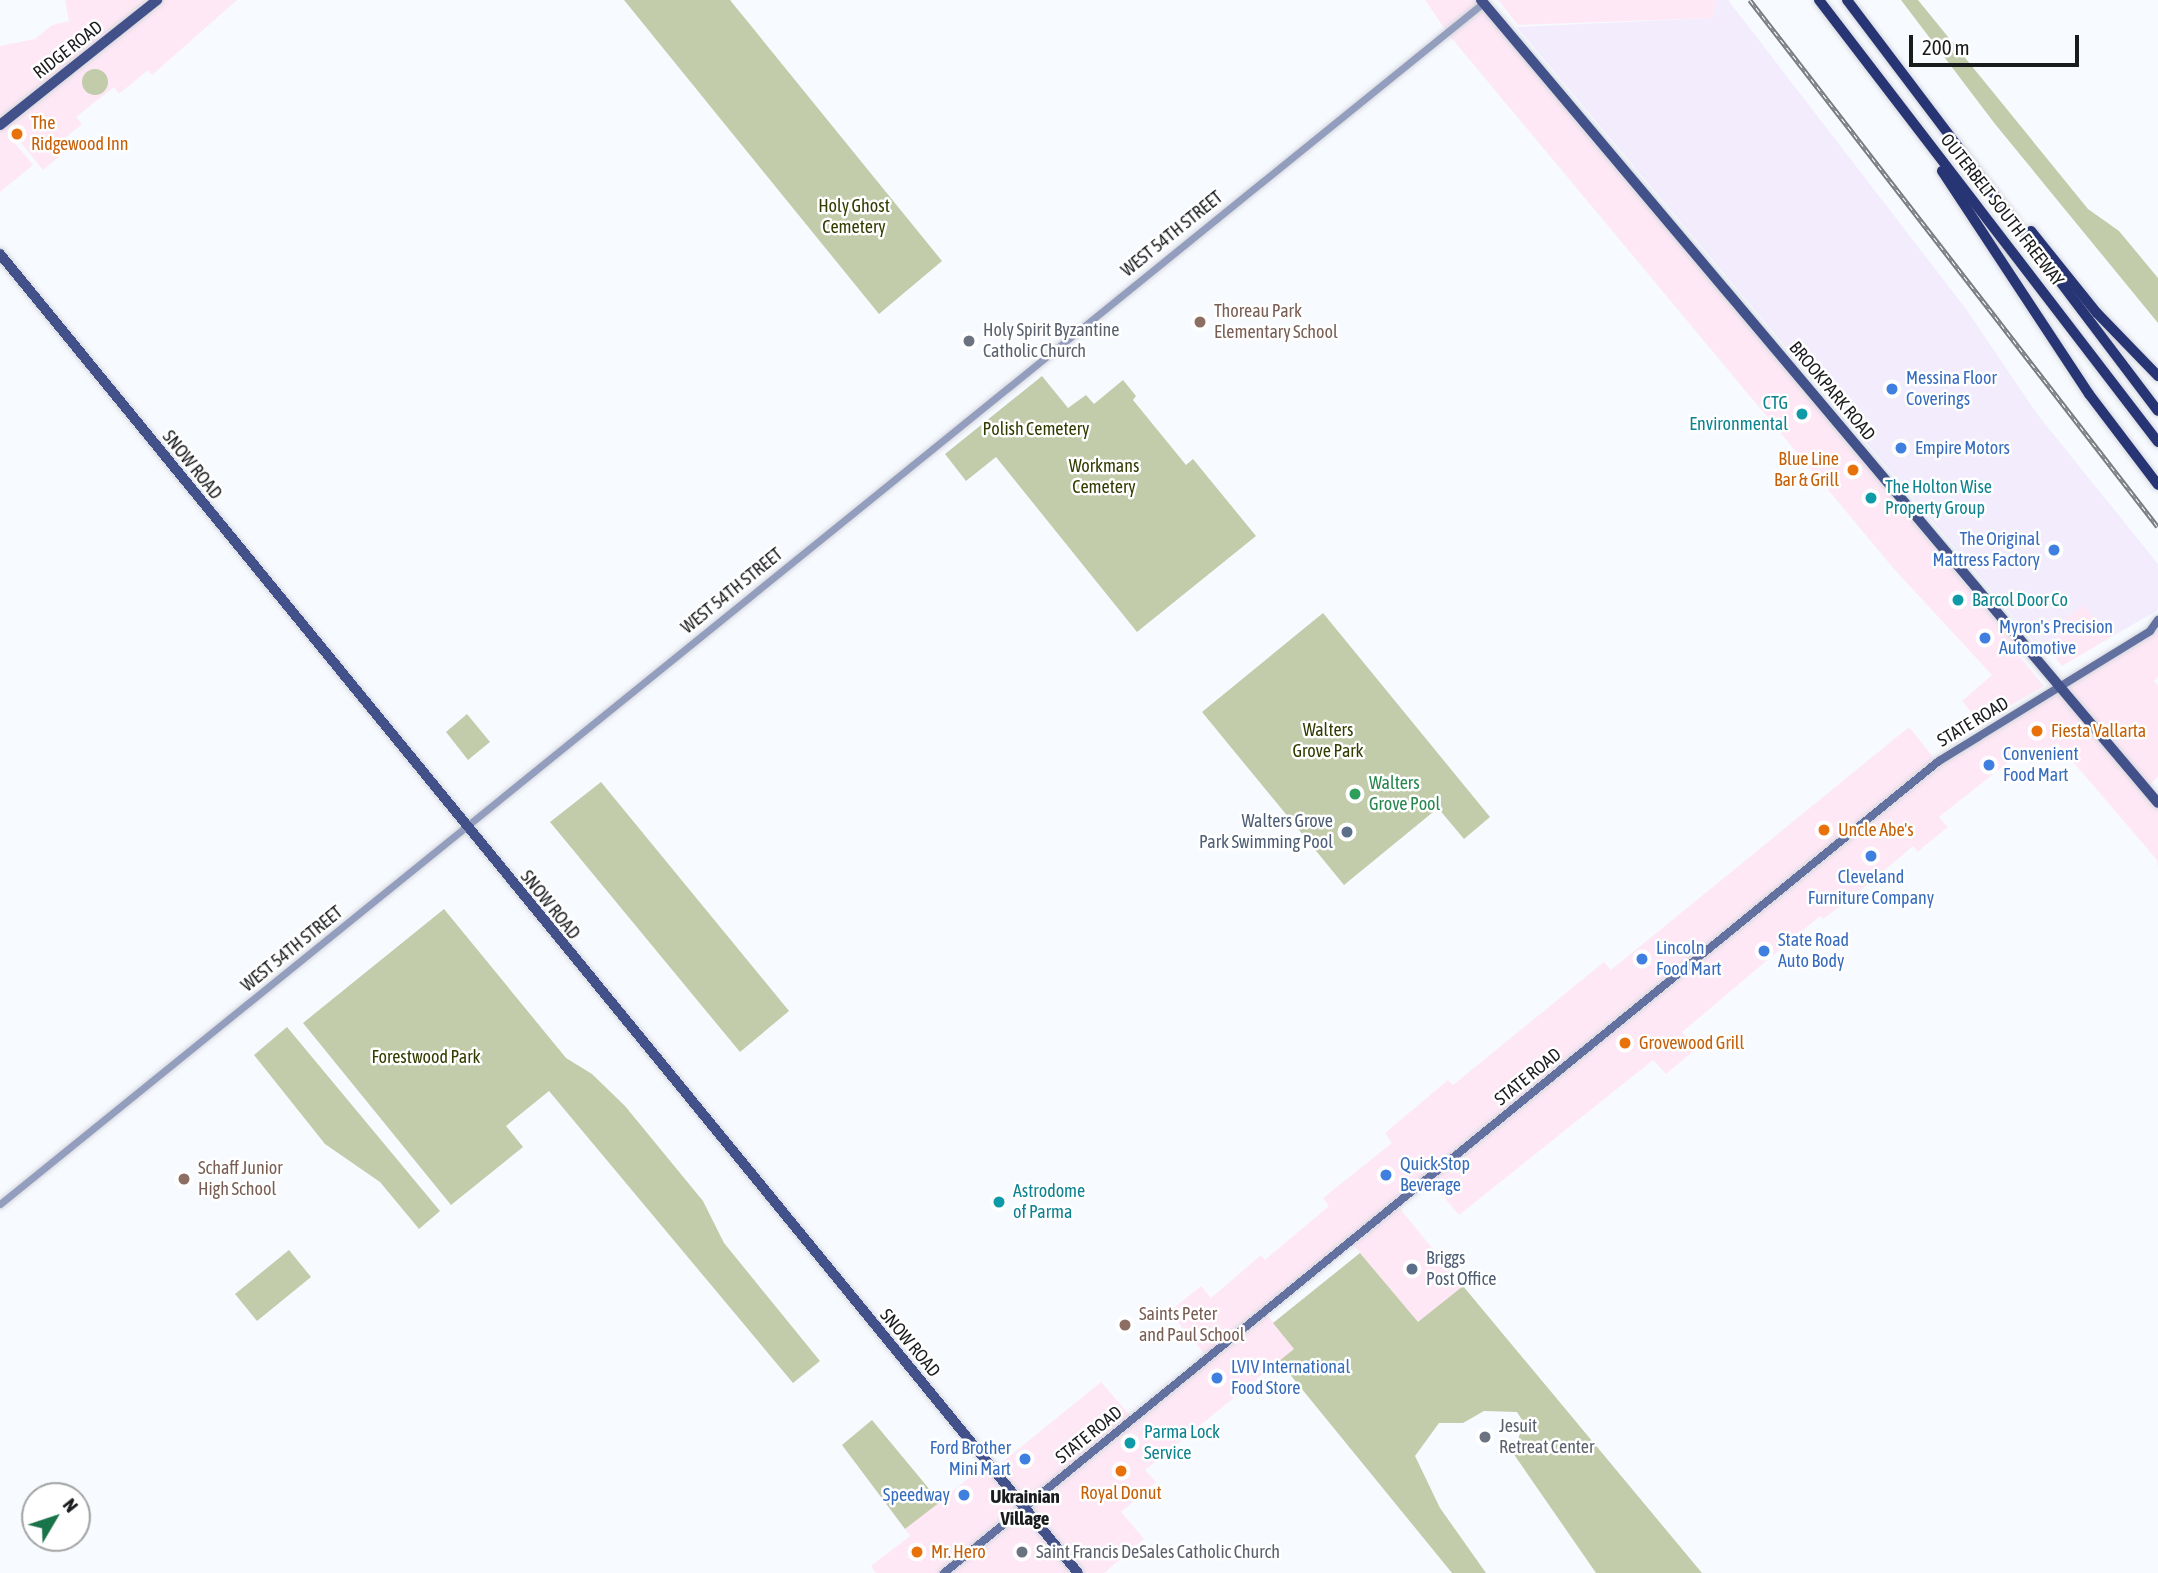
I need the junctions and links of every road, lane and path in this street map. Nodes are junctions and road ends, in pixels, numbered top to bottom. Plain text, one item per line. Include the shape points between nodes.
1 (156, 0) edge
2 (1819, 0) edge
3 (1847, 0) edge
4 (1482, 1) edge
5 (1911, 121) junction
6 (0, 125) edge
7 (1991, 189) junction
8 (0, 254) edge
9 (2158, 376) edge
10 (2158, 411) edge
11 (2158, 442) edge
12 (2158, 485) edge
13 (2158, 620) edge
14 (2154, 631) edge
15 (2060, 688) junction
16 (2158, 803) edge
17 (467, 827) junction
18 (0, 1203) edge
19 (1024, 1507) junction
20 (944, 1573) edge
21 (1078, 1573) edge

1 - 6 main road, RIDGE ROAD
2 - 5 highway, OUTERBELT SOUTH FREEWAY
3 - 7 highway, OUTERBELT SOUTH FREEWAY
4 - 15 main road, BROOKPARK ROAD
4 - 17 street, WEST 54TH STREET
5 - 11 highway, OUTERBELT SOUTH FREEWAY
5 - 12 highway via 2089,394
7 - 9 highway via 2109,327
7 - 10 highway, OUTERBELT SOUTH FREEWAY
8 - 17 main road, SNOW ROAD
13 - 14 main road, STATE ROAD
14 - 15 main road, STATE ROAD
15 - 16 main road, BROOKPARK ROAD
15 - 19 main road, STATE ROAD via 1939,761
17 - 18 street, WEST 54TH STREET
17 - 19 main road, SNOW ROAD
19 - 20 main road, STATE ROAD
19 - 21 main road, SNOW ROAD

